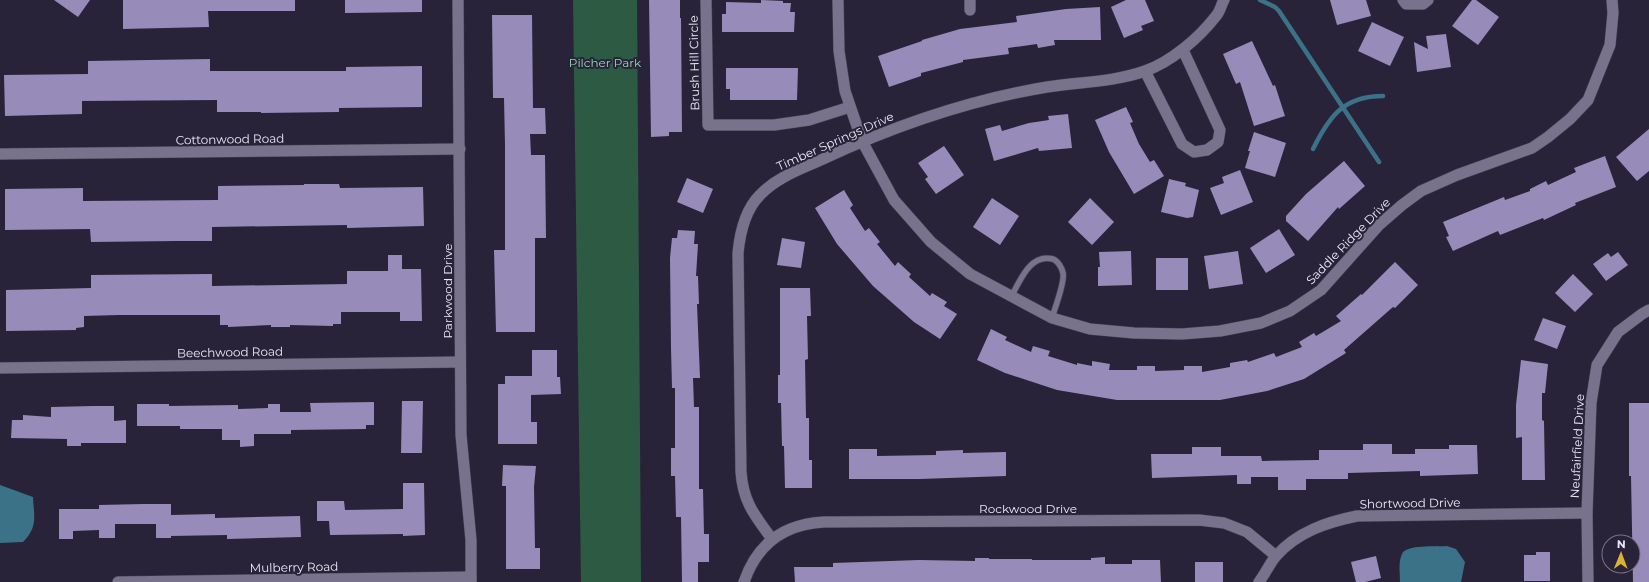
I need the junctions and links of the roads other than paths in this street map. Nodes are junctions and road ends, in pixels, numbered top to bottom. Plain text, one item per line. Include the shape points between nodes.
1 (458, 0) edge
2 (706, 0) edge
3 (838, 0) edge
4 (1224, 0) edge
5 (1403, 0) edge
6 (1428, 0) edge
7 (1612, 0) edge
8 (1183, 50) junction
9 (1145, 71) junction
10 (850, 107) junction
11 (862, 141) junction
12 (460, 149) junction
13 (0, 154) edge
14 (1011, 297) junction
15 (1649, 310) edge
16 (1052, 318) junction
17 (460, 362) junction
18 (0, 368) edge
19 (1587, 513) junction
20 (772, 539) junction
21 (1276, 556) junction
22 (471, 580) edge
23 (118, 582) edge
24 (744, 582) edge
25 (1259, 582) edge
26 (1588, 582) edge

1 - 12 street, Parkwood Drive
2 - 10 street, Brush Hill Circle via 708,125 774,125 809,120
3 - 10 street, Saddle Ridge Drive via 839,51 845,92
4 - 8 street, Timber Springs Drive via 1217,15
5 - 6 street via 1406,4 1423,4
7 - 16 street, Saddle Ridge Drive via 1610,45 1588,100 1570,119 1532,148 1457,175 1414,196 1379,225 1322,290 1290,311 1261,323 1220,331 1182,334 1134,334 1090,329
8 - 9 street, Timber Springs Drive
8 - 9 street via 1220,130 1218,142 1207,150 1194,152 1182,144
9 - 11 street, Timber Springs Drive via 988,99 930,115
10 - 11 street, Saddle Ridge Drive
11 - 14 street, Saddle Ridge Drive via 894,200 931,242 970,274
11 - 20 street, Timber Springs Drive via 788,175 760,195 744,222 740,237 738,253 742,487 750,508
12 - 13 street, Cottonwood Road
12 - 17 street, Parkwood Drive
14 - 16 street, Saddle Ridge Drive
14 - 16 lane via 1027,269 1035,261 1054,259 1064,274
15 - 19 street, Neufairfield Drive via 1618,332 1598,365 1591,403
17 - 18 street, Beechwood Road
17 - 22 street, Parkwood Drive via 460,435 471,540
19 - 21 street, Shortwood Drive via 1357,516 1319,526 1298,538
19 - 26 street, Neufairfield Drive
20 - 21 street, Rockwood Drive via 801,525 824,522 1198,520 1224,523 1247,532
20 - 24 street, Rockwood Drive via 761,550 747,572
21 - 25 street, Shortwood Drive
22 - 23 street, Mulberry Road

